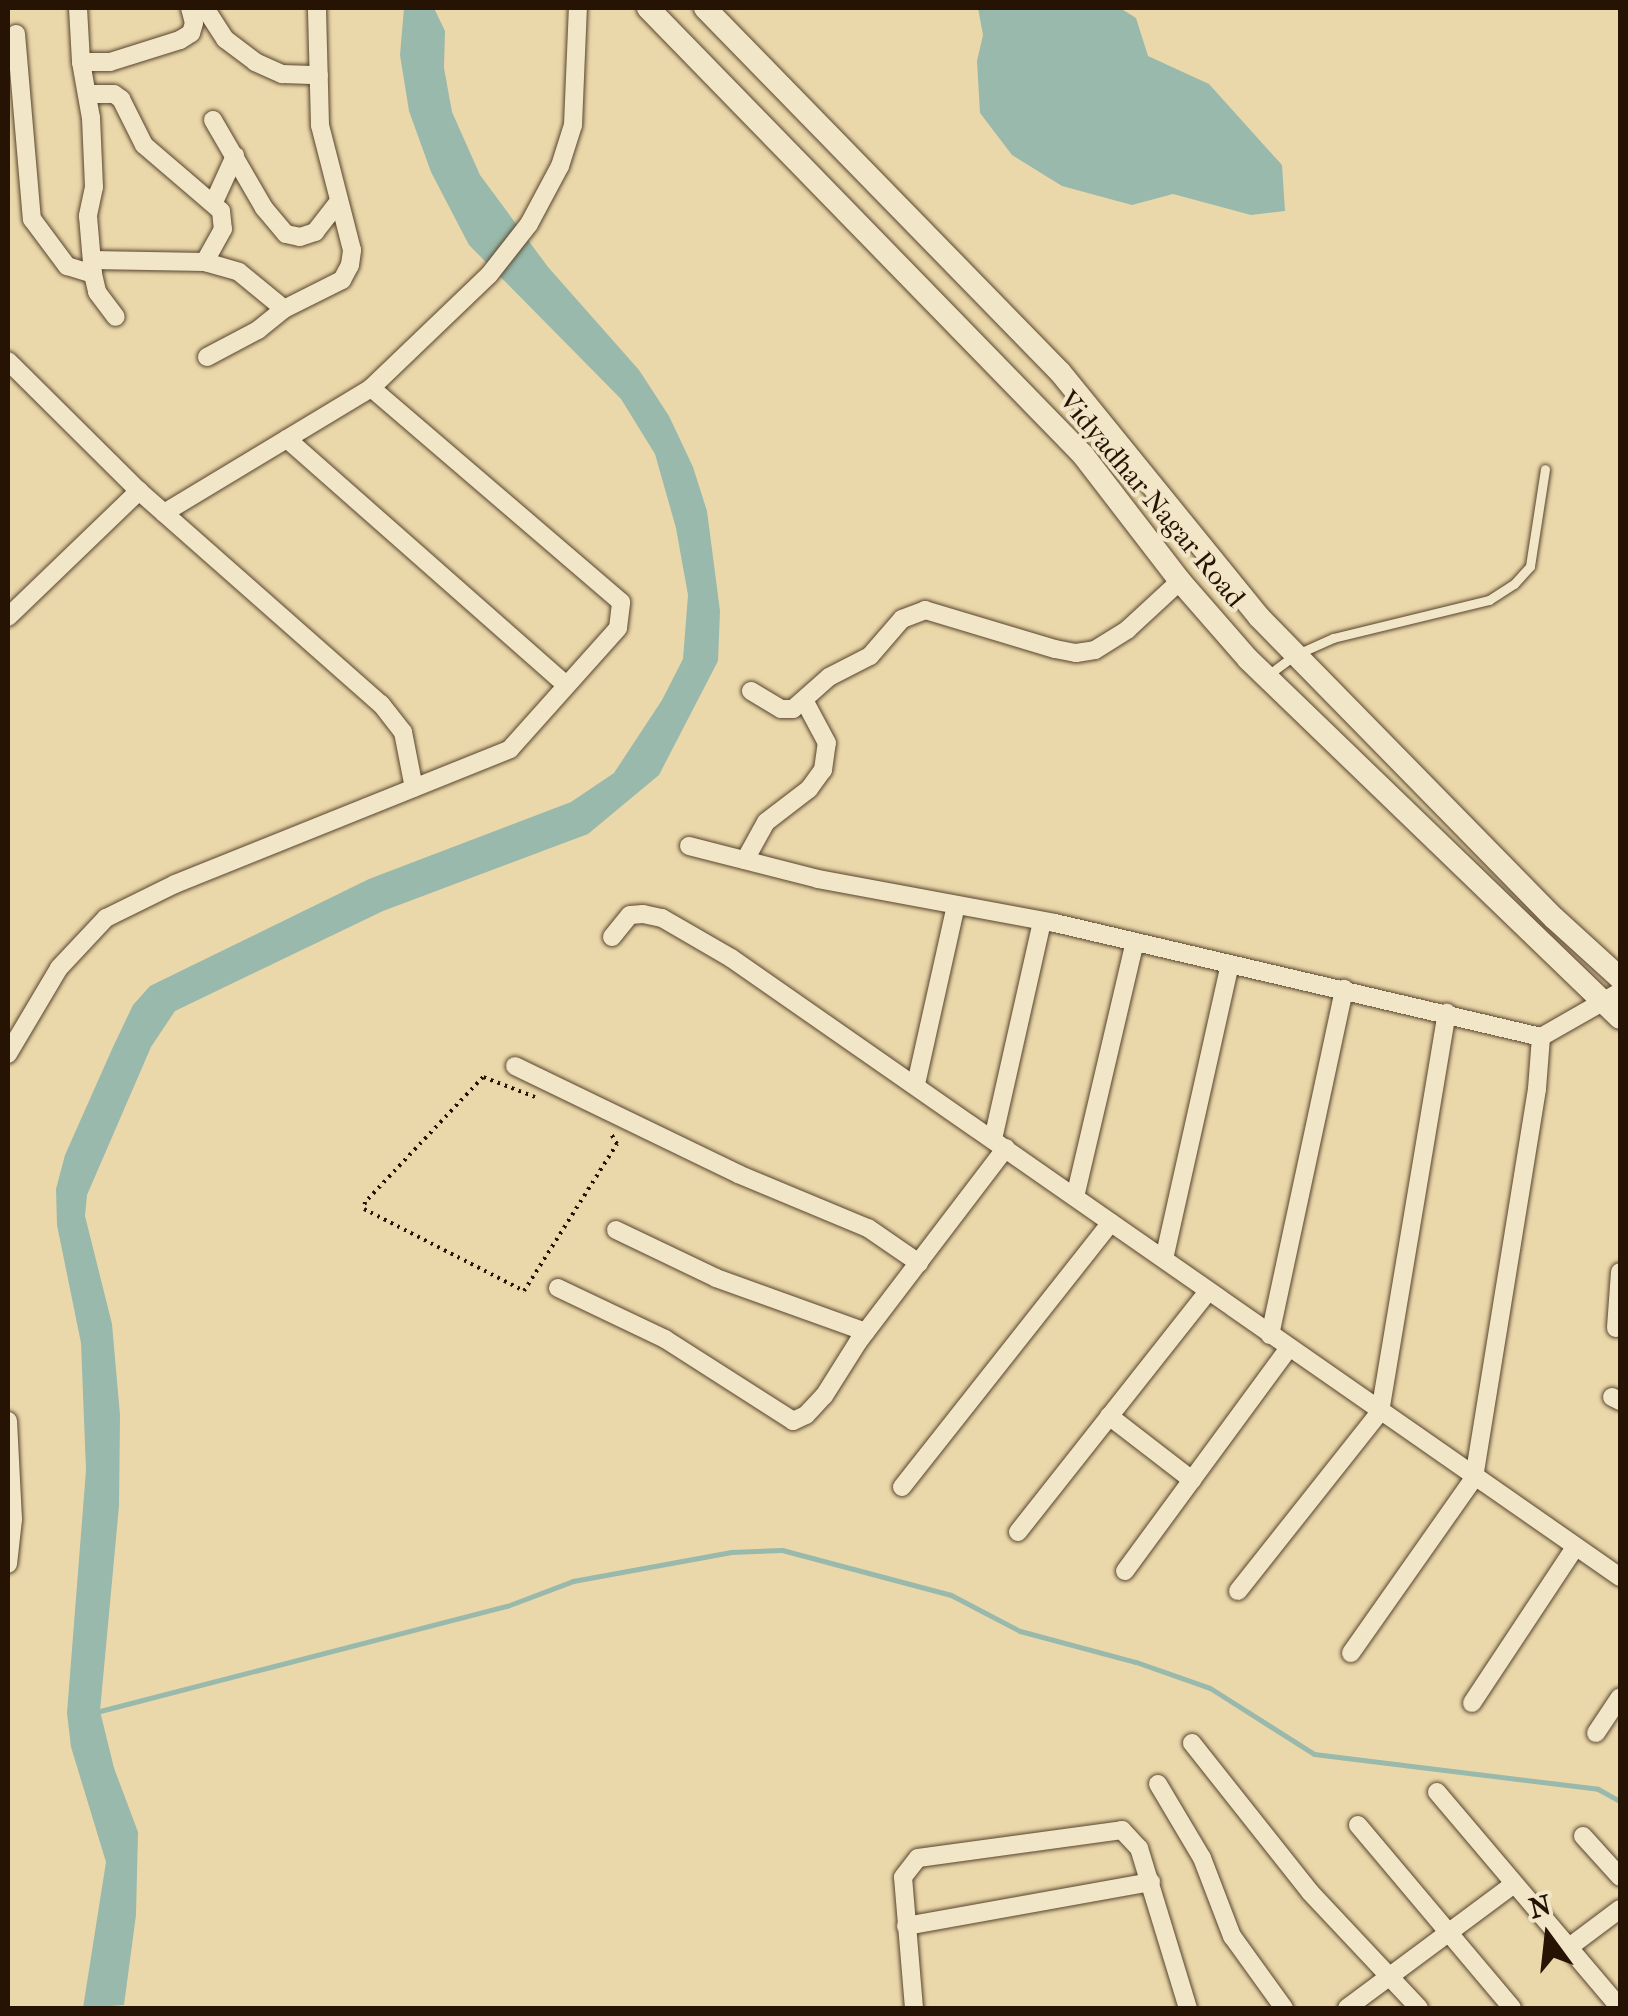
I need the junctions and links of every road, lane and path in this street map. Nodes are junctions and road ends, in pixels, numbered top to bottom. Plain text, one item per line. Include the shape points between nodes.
1 (78, 8) edge
2 (196, 8) edge
3 (317, 8) edge
4 (578, 8) edge
5 (648, 8) edge
6 (705, 8) edge
7 (16, 34) dead end
8 (81, 62) junction
9 (319, 75) junction
10 (88, 94) junction
11 (213, 120) dead end
12 (236, 156) junction
13 (214, 202) junction
14 (337, 204) junction
15 (205, 262) junction
16 (93, 267) junction
17 (284, 309) junction
18 (116, 317) dead end
19 (207, 357) dead end
20 (8, 361) edge
21 (370, 388) junction
22 (287, 439) junction
23 (1545, 470) dead end
24 (139, 491) junction
25 (164, 512) junction
26 (1180, 580) junction
27 (8, 617) edge
28 (1295, 655) junction
29 (1266, 677) junction
30 (565, 684) junction
31 (751, 691) dead end
32 (806, 702) junction
33 (414, 788) junction
34 (688, 846) dead end
35 (745, 860) junction
36 (956, 905) junction
37 (1042, 921) junction
38 (612, 937) dead end
39 (1135, 942) junction
40 (1230, 964) junction
41 (1620, 978) edge
42 (1344, 989) junction
43 (1616, 1004) edge
44 (1447, 1013) junction
45 (1542, 1037) junction
46 (8, 1054) edge
47 (515, 1066) dead end
48 (547, 1081) junction
49 (916, 1084) junction
50 (596, 1126) dead end
51 (999, 1143) junction
52 (1075, 1197) junction
53 (1111, 1222) junction
54 (616, 1230) dead end
55 (1164, 1259) junction
56 (919, 1263) junction
57 (1620, 1272) edge
58 (558, 1288) dead end
59 (1208, 1290) junction
60 (1616, 1328) dead end
61 (866, 1332) junction
62 (1270, 1335) junction
63 (1289, 1348) junction
64 (1380, 1412) junction
65 (1109, 1416) junction
66 (8, 1421) edge
67 (1474, 1478) junction
68 (1192, 1480) junction
69 (902, 1487) dead end
70 (1018, 1532) dead end
71 (1574, 1549) junction
72 (8, 1564) edge
73 (1125, 1571) dead end
74 (1620, 1580) edge
75 (1238, 1591) dead end
76 (1352, 1654) dead end
77 (1620, 1697) edge
78 (1472, 1703) dead end
79 (1596, 1733) dead end
80 (1192, 1744) dead end
81 (1158, 1784) dead end
82 (1437, 1792) dead end
83 (1358, 1825) dead end
84 (1583, 1836) dead end
85 (1620, 1877) edge
86 (1151, 1882) junction
87 (1514, 1884) junction
88 (1620, 1908) edge
89 (906, 1926) junction
90 (1448, 1934) junction
91 (1568, 1948) junction
92 (1390, 1978) junction
93 (914, 2008) edge
94 (1188, 2008) edge
95 (1284, 2008) edge
96 (1347, 2008) edge
97 (1419, 2008) edge
98 (1512, 2008) edge
99 (1620, 2008) edge

1 - 8 street
2 - 8 street via 191,33 180,40 110,62
2 - 9 street via 254,62 282,74
3 - 9 street
4 - 21 street via 573,126 529,224 489,275
5 - 26 main road, Vidyadhar Nagar Road via 1083,455
6 - 28 main road, Vidyadhar Nagar Road via 1060,372
7 - 16 street via 32,219 68,266
8 - 10 street
9 - 14 street via 320,125
10 - 13 street via 114,94 144,145
10 - 16 street
11 - 12 street
12 - 13 street
12 - 14 street via 286,234 314,232
13 - 15 street via 223,229
14 - 17 street via 352,250 342,280
15 - 16 street
15 - 17 street via 239,272
16 - 18 street via 97,292
17 - 19 street
20 - 24 street
21 - 22 street
21 - 30 street via 621,602 618,628
22 - 25 street
22 - 30 street
23 - 28 lane via 1530,566 1514,584 1489,600 1333,638
24 - 25 street
24 - 27 street
25 - 33 street via 381,704 403,732
26 - 29 main road, Vidyadhar Nagar Road
26 - 32 street via 1128,629 1076,653 913,612 870,656 829,678
28 - 29 lane
28 - 41 main road, Vidyadhar Nagar Road
29 - 43 main road, Vidyadhar Nagar Road
30 - 33 street via 510,749
31 - 32 street via 781,709
32 - 35 street via 828,742 823,770 766,822
33 - 46 street via 106,918 59,968
34 - 35 street
35 - 36 street
36 - 37 street
36 - 49 street
37 - 39 street
37 - 51 street
38 - 49 street via 630,914 662,918
39 - 40 street
39 - 52 street
40 - 42 street
40 - 55 street
42 - 44 street
42 - 62 street
43 - 45 street
44 - 45 street
44 - 64 street
45 - 67 street
47 - 48 street
48 - 50 path via 538,1098 483,1077 364,1209 524,1291 617,1144
48 - 56 street via 738,1174 868,1228
49 - 51 street
51 - 52 street
51 - 56 street
52 - 53 street
53 - 55 street
53 - 69 street
54 - 61 street via 716,1278
55 - 59 street
56 - 61 street
57 - 60 street
58 - 61 street via 665,1338 793,1421 824,1396
59 - 62 street
59 - 65 street
62 - 63 street
63 - 64 street
63 - 68 street
64 - 67 street
64 - 75 street
65 - 68 street
65 - 70 street
66 - 72 street
67 - 71 street
67 - 76 street
68 - 73 street
71 - 74 street
71 - 78 street
77 - 79 street
80 - 92 street via 1310,1892
81 - 95 street via 1202,1858 1232,1936
82 - 87 street
83 - 90 street
84 - 85 street
86 - 89 street
86 - 89 street via 1140,1848 1122,1830 918,1858 902,1877
86 - 94 street
87 - 90 street
87 - 91 street
88 - 91 street
89 - 93 street
90 - 92 street
90 - 98 street
91 - 99 street
92 - 96 street
92 - 97 street

